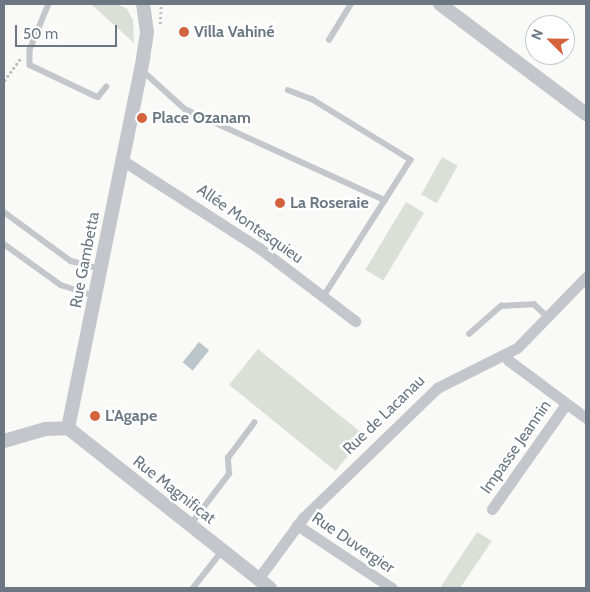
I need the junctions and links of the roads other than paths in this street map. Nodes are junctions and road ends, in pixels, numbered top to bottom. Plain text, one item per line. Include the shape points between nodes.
1 (49, 4) edge
2 (144, 4) edge
3 (351, 4) edge
4 (440, 4) edge
5 (329, 40) dead end
6 (140, 68) junction
7 (106, 87) dead end
8 (288, 90) dead end
9 (586, 114) edge
10 (122, 160) junction
11 (385, 200) junction
12 (4, 212) edge
13 (4, 244) edge
14 (102, 270) junction
15 (586, 278) edge
16 (97, 296) junction
17 (324, 298) junction
18 (548, 317) junction
19 (355, 321) dead end
20 (469, 334) dead end
21 (506, 355) junction
22 (566, 404) junction
23 (586, 418) edge
24 (254, 423) dead end
25 (68, 428) junction
26 (4, 441) edge
27 (492, 509) dead end
28 (189, 525) junction
29 (297, 525) junction
30 (222, 551) junction
31 (256, 584) edge
32 (192, 588) edge
33 (270, 588) edge
34 (392, 588) edge

1 - 7 lane via 30,50 30,65 98,97
2 - 6 street, Rue Gambetta via 147,32
3 - 5 lane
4 - 9 street
6 - 10 street, Rue Gambetta
6 - 11 lane via 185,109
8 - 11 lane via 312,99 410,160
10 - 14 street, Rue Gambetta
10 - 17 street, Allée Montesquieu via 259,248
11 - 17 lane
12 - 14 lane via 71,261
13 - 16 lane via 61,285
14 - 16 street, Rue Gambetta
15 - 18 street, Rue de Lacanau
16 - 25 street, Rue Gambetta
17 - 19 street, Allée Montesquieu
18 - 20 lane via 534,304 501,306
18 - 21 street, Rue de Lacanau
21 - 22 street via 508,360
21 - 29 street, Rue de Lacanau via 436,388
22 - 23 street
22 - 27 street, Impasse Jeannin
24 - 28 lane via 228,458 228,474
25 - 26 street via 45,429
25 - 28 street, Rue Magnificat
28 - 30 street, Rue Magnificat
29 - 31 street, Rue de Lacanau
29 - 34 street, Rue Duvergier
30 - 31 street, Rue Magnificat
30 - 32 lane
31 - 33 street, Rue Magnificat

